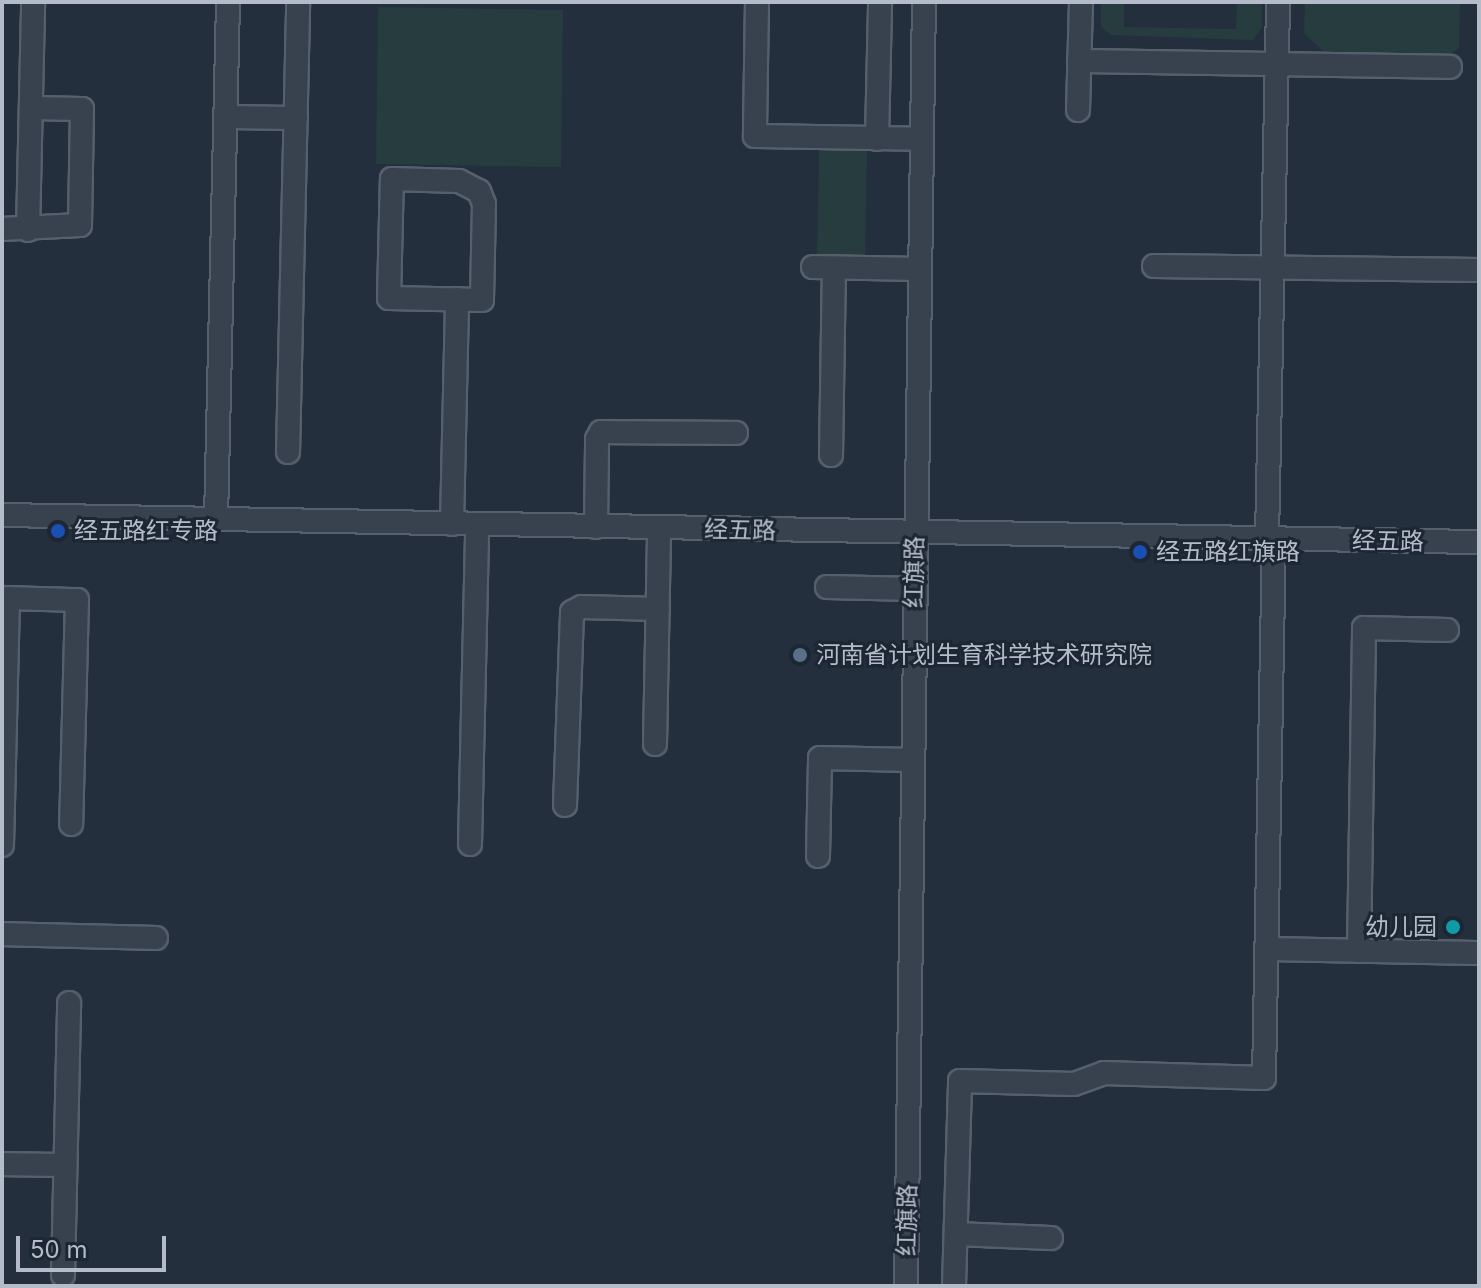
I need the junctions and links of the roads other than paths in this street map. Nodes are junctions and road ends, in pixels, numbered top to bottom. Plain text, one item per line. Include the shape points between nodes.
1 (33, 2) edge
2 (228, 2) edge
3 (298, 2) edge
4 (757, 2) edge
5 (880, 2) edge
6 (924, 2) edge
7 (1081, 2) edge
8 (1278, 2) edge
9 (1079, 61) junction
10 (1277, 64) junction
11 (1450, 67) dead end
12 (31, 108) junction
13 (1078, 110) dead end
14 (226, 117) junction
15 (296, 118) junction
16 (877, 139) junction
17 (921, 139) junction
18 (2, 229) edge
19 (28, 230) junction
20 (1154, 266) dead end
21 (1273, 267) junction
22 (919, 269) junction
23 (1479, 270) edge
24 (457, 299) junction
25 (736, 433) dead end
26 (288, 452) dead end
27 (831, 455) dead end
28 (2, 515) edge
29 (216, 519) junction
30 (452, 524) junction
31 (477, 525) junction
32 (596, 527) junction
33 (659, 528) junction
34 (914, 533) junction
35 (1271, 538) junction
36 (1479, 542) edge
37 (827, 587) dead end
38 (914, 589) junction
39 (658, 609) junction
40 (1447, 630) dead end
41 (3, 738) edge
42 (655, 744) dead end
43 (912, 760) junction
44 (565, 805) dead end
45 (71, 824) dead end
46 (470, 844) dead end
47 (2, 845) edge
48 (818, 856) dead end
49 (2, 934) edge
50 (156, 938) dead end
51 (1266, 949) junction
52 (1359, 951) junction
53 (1479, 953) edge
54 (69, 1003) dead end
55 (2, 1164) edge
56 (65, 1165) junction
57 (956, 1234) junction
58 (1051, 1238) dead end
59 (63, 1275) dead end
60 (906, 1286) edge
61 (954, 1286) edge

1 - 12 street
2 - 14 street
3 - 15 street
4 - 16 street via 755,136
5 - 16 street
6 - 17 street, 红旗路
7 - 9 street
8 - 10 street
9 - 10 street
9 - 13 street
10 - 11 street
10 - 21 street
12 - 19 street
12 - 19 street via 82,109 80,225
14 - 15 street
14 - 29 street
15 - 26 street
16 - 17 street
17 - 22 street, 红旗路
18 - 19 street
20 - 21 street
21 - 23 street
21 - 35 street
22 - 27 street via 824,268
22 - 34 street, 红旗路
24 - 24 street via 389,298 392,179 459,181 479,191 484,204 482,300
24 - 30 street
25 - 32 street via 601,432
28 - 29 street, 经五路
29 - 30 street, 经五路
30 - 31 street, 经五路
31 - 32 street, 经五路
31 - 46 street
32 - 33 street, 经五路
33 - 34 street, 经五路
33 - 39 street
34 - 35 street, 经五路
34 - 38 street, 红旗路
35 - 36 street, 经五路
35 - 51 street
37 - 38 street
38 - 43 street, 红旗路
39 - 42 street
39 - 44 street via 582,607 572,612
40 - 52 street via 1364,628
41 - 45 street via 8,598 77,600
41 - 47 street
43 - 48 street via 820,758
43 - 60 street, 红旗路
49 - 50 street
51 - 52 street
51 - 57 street via 1264,1078 1104,1073 1074,1084 960,1081
52 - 53 street
54 - 56 street
55 - 56 street
56 - 59 street
57 - 58 street
57 - 61 street

